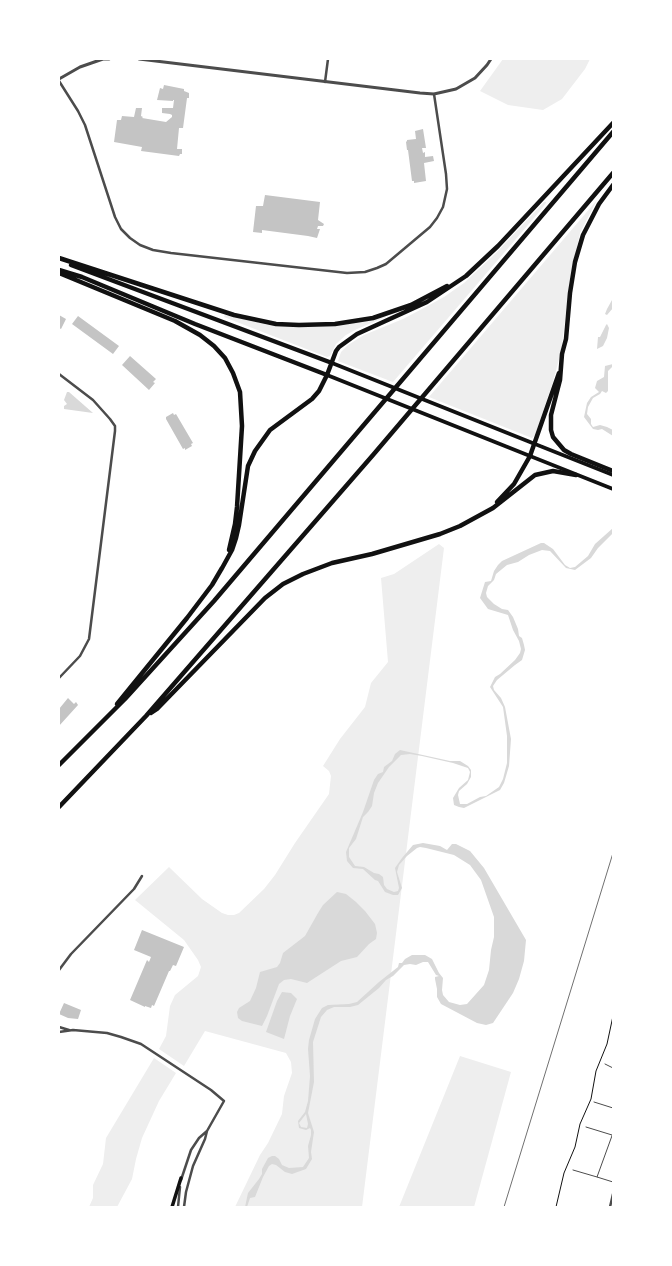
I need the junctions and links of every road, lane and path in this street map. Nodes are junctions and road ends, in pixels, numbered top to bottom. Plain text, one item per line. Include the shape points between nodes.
1 (109, 59) edge
2 (139, 59) edge
3 (328, 59) edge
4 (490, 59) edge
5 (162, 60) edge
6 (59, 80) edge
7 (325, 82) junction
8 (434, 94) junction
9 (613, 123) edge
10 (613, 132) edge
11 (613, 173) edge
12 (613, 186) edge
13 (59, 259) edge
14 (475, 268) junction
15 (59, 270) edge
16 (59, 273) edge
17 (332, 363) junction
18 (560, 368) junction
19 (59, 374) edge
20 (327, 375) junction
21 (535, 444) junction
22 (530, 456) junction
23 (613, 474) edge
24 (576, 475) junction
25 (612, 489) edge
26 (478, 517) junction
27 (221, 570) junction
28 (59, 678) edge
29 (109, 714) junction
30 (146, 716) junction
31 (59, 765) edge
32 (59, 808) edge
33 (142, 876) dead end
34 (59, 970) edge
35 (613, 1016) edge
36 (59, 1027) edge
37 (69, 1030) junction
38 (59, 1032) edge
39 (605, 1064) dead end
40 (613, 1068) edge
41 (594, 1102) dead end
42 (613, 1108) edge
43 (586, 1127) dead end
44 (207, 1131) junction
45 (613, 1133) edge
46 (612, 1135) junction
47 (573, 1170) dead end
48 (597, 1177) junction
49 (181, 1178) junction
50 (613, 1182) edge
51 (613, 1194) edge
52 (172, 1207) edge
53 (178, 1207) edge
54 (184, 1207) edge
55 (556, 1207) edge
56 (610, 1207) edge

1 - 6 street via 80,67
2 - 5 street
3 - 7 street
4 - 8 street via 475,78 456,89
5 - 7 street
6 - 8 street via 85,125 114,217 125,234 140,245 171,253 347,273 365,272 386,264 430,227 443,207 447,189 446,174
7 - 8 street
9 - 14 highway
10 - 29 highway via 214,601 125,700
11 - 30 highway
12 - 18 highway via 599,204 583,235 575,262
13 - 14 highway via 234,315 276,324 299,325 350,322 389,313 430,296
13 - 17 highway
14 - 17 highway via 455,285 427,302 347,340 336,351
15 - 20 highway
16 - 27 highway via 174,321 200,335 225,358 240,392 242,426 236,524
17 - 20 highway
17 - 21 main road
18 - 21 highway
18 - 23 highway via 560,380 551,416 553,438 564,450
19 - 28 street via 93,400 115,426 89,639 80,656
20 - 22 main road
20 - 27 highway via 312,399 270,430 254,451 248,466 236,538
21 - 22 highway
21 - 23 main road
22 - 24 main road
22 - 26 highway via 514,484
24 - 25 main road
24 - 26 highway via 553,472 535,475 494,508
26 - 30 highway via 440,534 332,564 283,584 255,608 158,709
27 - 29 highway via 169,641
29 - 31 highway
30 - 32 highway
33 - 34 street via 134,889 76,948
35 - 55 path via 607,1044 596,1071 591,1099 580,1124 576,1147 564,1173
36 - 37 street
37 - 38 street
37 - 44 street via 109,1034 141,1044 219,1095 224,1101
39 - 40 lane
41 - 42 lane
43 - 46 lane
44 - 49 street via 191,1150
44 - 54 street via 193,1166
45 - 46 lane
46 - 48 lane
47 - 48 lane
48 - 50 lane
49 - 52 main road
49 - 53 street
51 - 56 street

